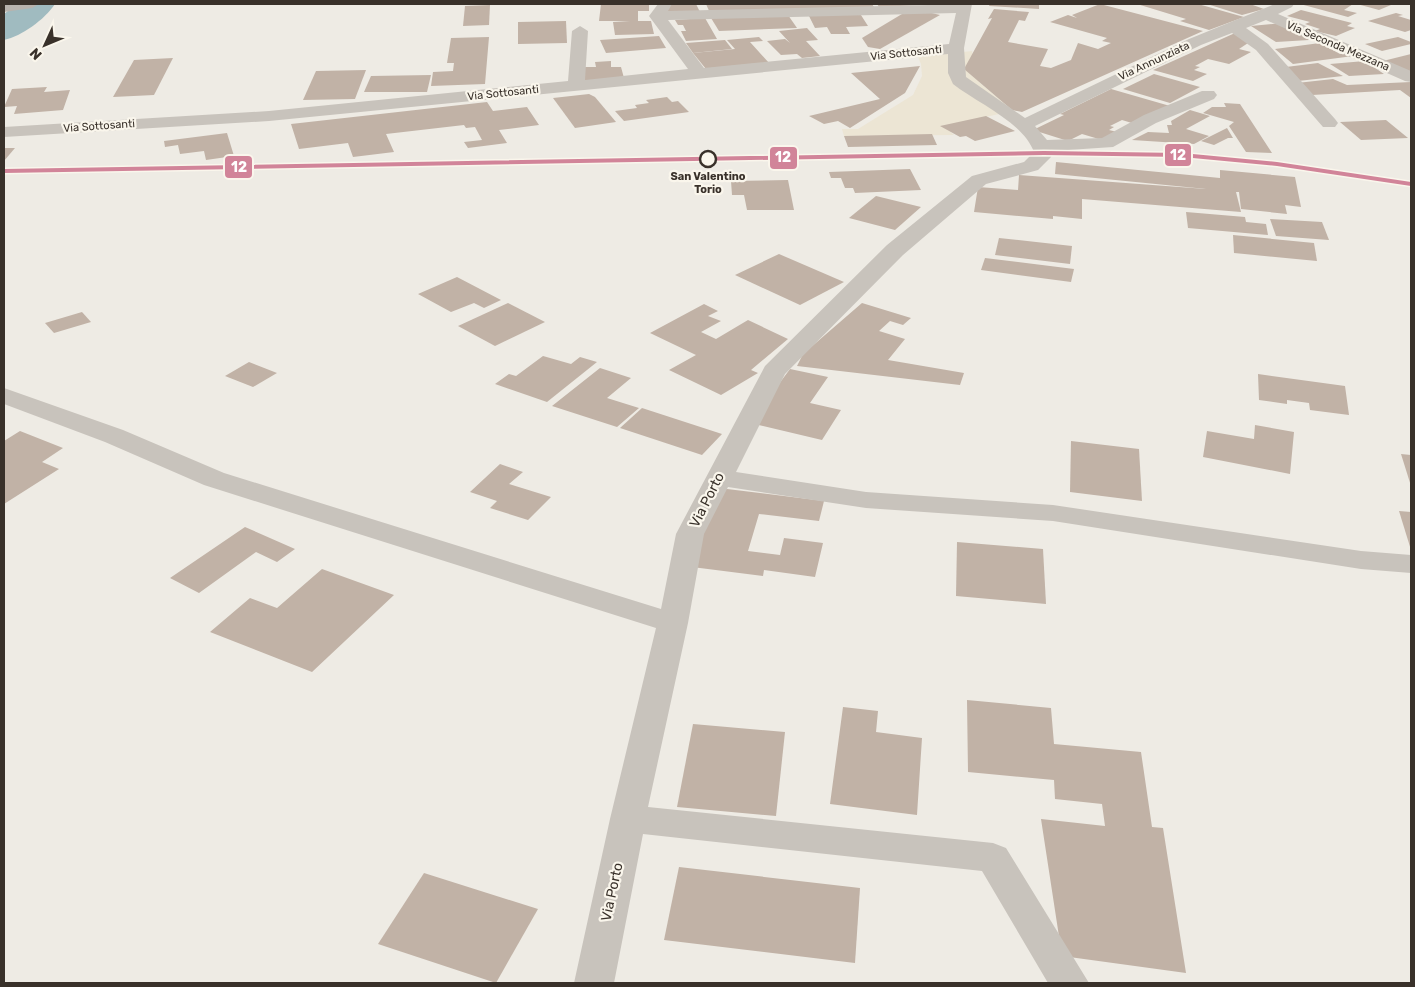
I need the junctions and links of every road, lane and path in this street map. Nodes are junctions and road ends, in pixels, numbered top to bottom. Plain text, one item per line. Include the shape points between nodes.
1 (32, 4) edge
2 (1287, 4) edge
3 (965, 6) edge
4 (4, 7) edge
5 (661, 10) edge
6 (1266, 14) junction
7 (1234, 27) junction
8 (580, 31) dead end
9 (956, 48) junction
10 (699, 73) junction
11 (1411, 77) edge
12 (576, 85) junction
13 (1208, 94) dead end
14 (1329, 123) dead end
15 (1024, 125) junction
16 (4, 132) edge
17 (1044, 149) junction
18 (4, 395) edge
19 (718, 477) junction
20 (1411, 564) edge
21 (672, 623) junction
22 (628, 819) junction
23 (594, 983) edge
24 (1069, 983) edge

1 - 4 main road
2 - 6 street, Via Annunziata
3 - 5 street
3 - 9 street, Via Sottosanti
5 - 10 street
6 - 7 street, Via Annunziata
6 - 11 street, Via Seconda Mezzana
7 - 14 street via 1262,47
7 - 15 street, Via Annunziata via 1125,74
8 - 12 street
9 - 10 street, Via Sottosanti
9 - 15 street via 959,80
10 - 12 street, Via Sottosanti
12 - 16 street, Via Sottosanti via 269,116
13 - 17 street via 1150,119 1106,143
15 - 17 street
17 - 19 street, Via Porto via 1031,166 979,180 895,250 774,372
18 - 21 street via 114,436 214,479
19 - 20 street via 866,500 1053,513 1361,560
19 - 21 street, Via Porto via 690,534
21 - 22 street, Via Porto
22 - 23 street, Via Porto
22 - 24 street via 992,858

